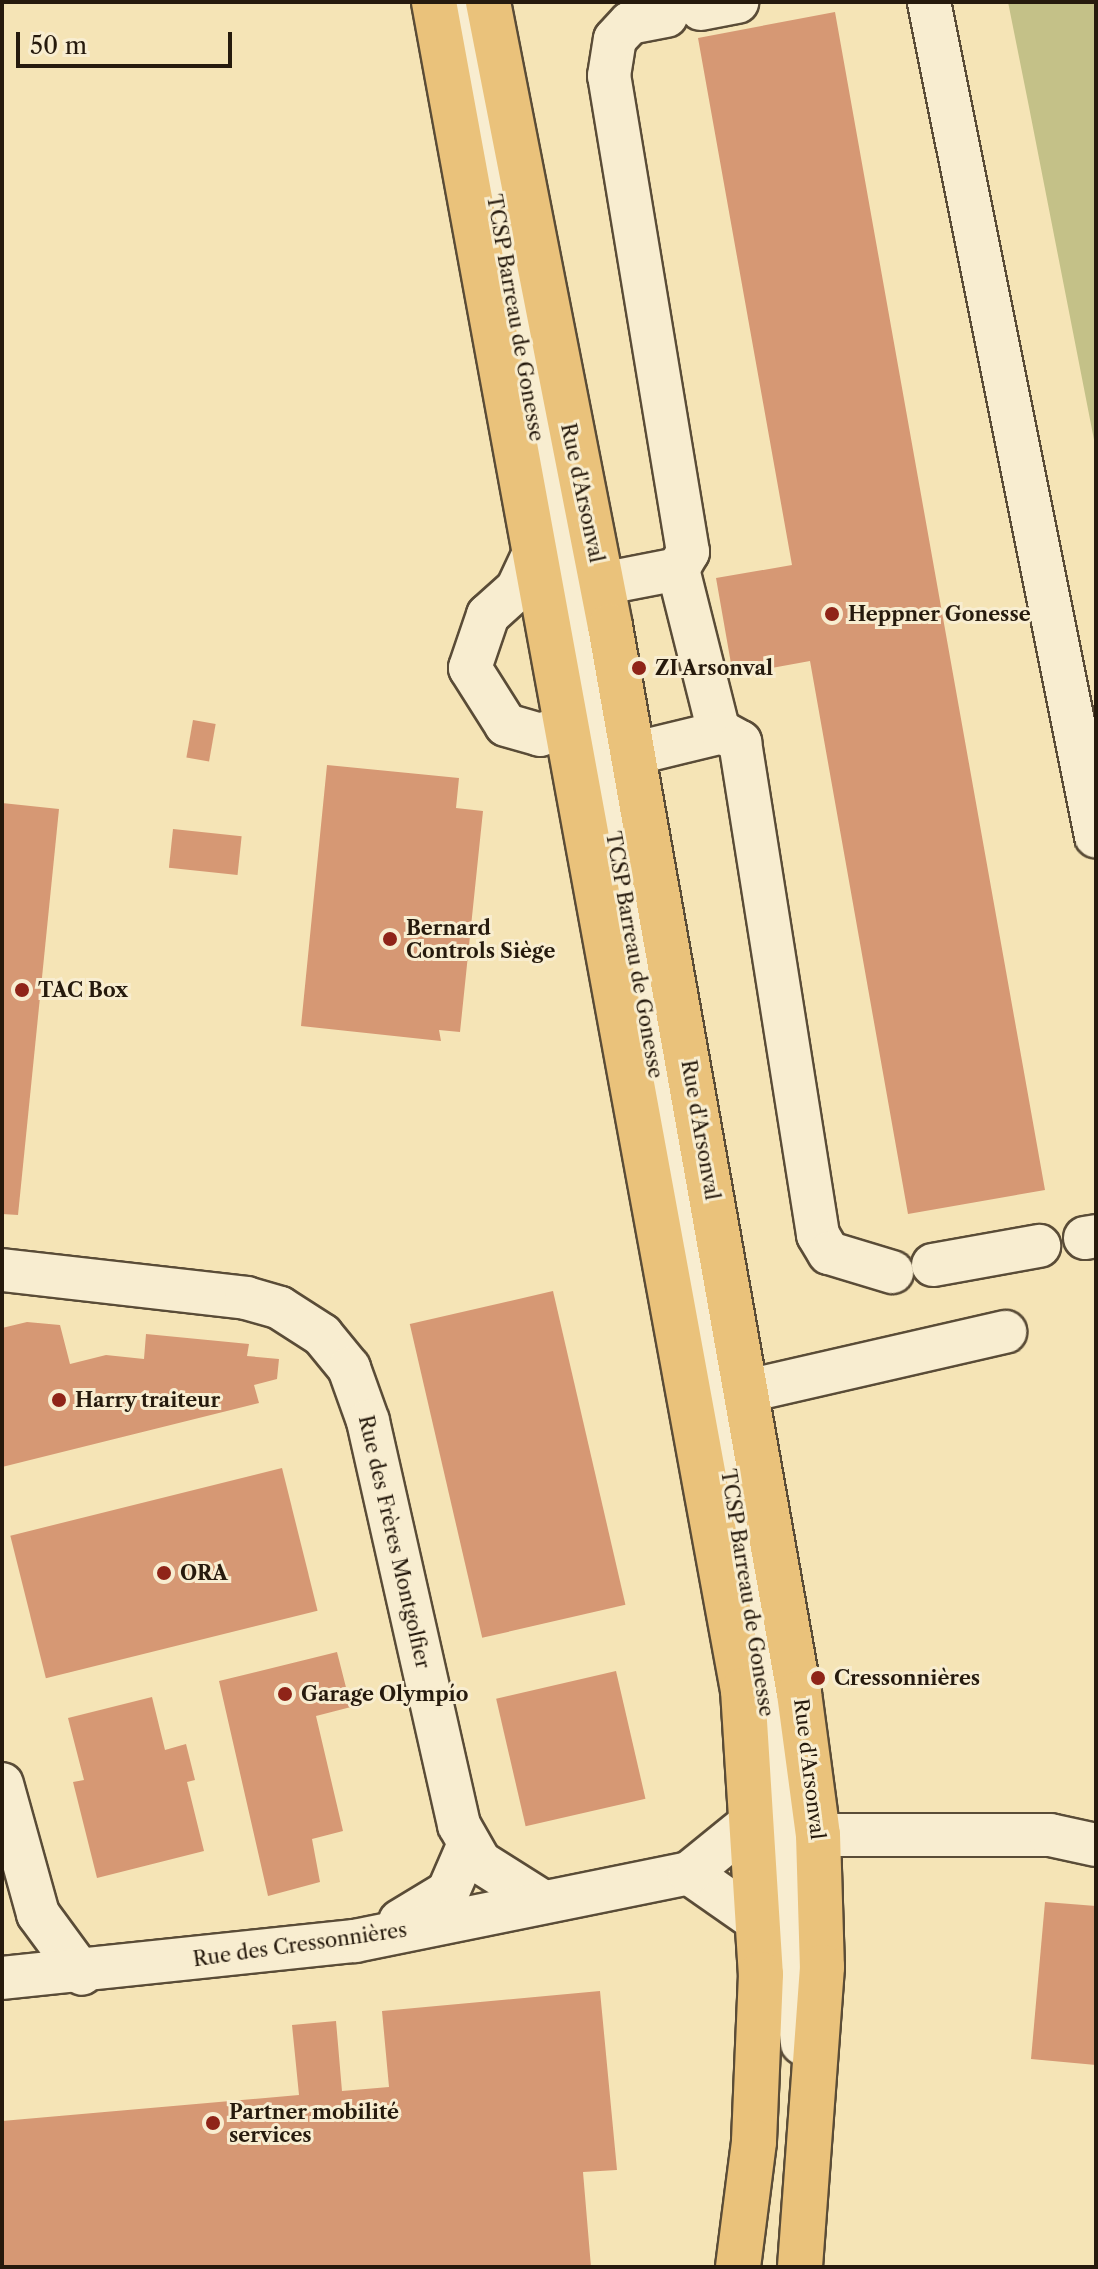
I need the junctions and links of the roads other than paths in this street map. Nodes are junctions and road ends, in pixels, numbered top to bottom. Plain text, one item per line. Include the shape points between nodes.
1 (434, 2) edge
2 (458, 2) edge
3 (488, 2) edge
4 (929, 2) edge
5 (702, 9) edge
6 (533, 555) junction
7 (678, 569) junction
8 (601, 584) junction
9 (562, 727) junction
10 (719, 732) junction
11 (632, 754) junction
12 (1096, 836) edge
13 (1039, 1246) dead end
14 (933, 1265) dead end
15 (2, 1270) edge
16 (892, 1272) dead end
17 (1005, 1332) dead end
18 (747, 1391) junction
19 (2, 1784) edge
20 (753, 1821) junction
21 (818, 1835) junction
22 (1096, 1845) edge
23 (468, 1846) junction
24 (689, 1873) junction
25 (542, 1901) junction
26 (772, 1916) junction
27 (355, 1941) junction
28 (82, 1974) junction
29 (2, 1978) edge
30 (738, 2267) edge
31 (754, 2267) edge
32 (785, 2267) edge
33 (800, 2267) edge

1 - 6 main road
2 - 26 street, TCSP Barreau de Gonesse via 756,1626
3 - 8 main road, Rue d'Arsonval
4 - 12 street
5 - 7 street via 630,23 615,39 609,76 688,552
6 - 9 main road
6 - 9 street via 517,589 488,615 470,668 506,725 540,735
7 - 8 street
7 - 10 street
8 - 11 main road, Rue d'Arsonval
9 - 20 main road via 738,1660
10 - 11 street
10 - 16 street via 740,742 818,1235 829,1253
11 - 18 main road, Rue d'Arsonval
13 - 14 street
15 - 23 street, Rue des Frères Montgolfier via 246,1298 280,1308 322,1335 349,1368 368,1421
17 - 18 street
18 - 21 main road, Rue d'Arsonval
19 - 28 street via 38,1914
20 - 24 street, Rue des Cressonnières
20 - 26 main road
21 - 22 street via 1050,1835
21 - 33 main road, Rue d'Arsonval via 820,2011
23 - 25 street via 504,1881
23 - 27 street via 448,1892
24 - 25 street, Rue des Cressonnières
24 - 26 street
25 - 27 street, Rue des Cressonnières
26 - 30 main road via 761,1974 754,2142
26 - 31 street, TCSP Barreau de Gonesse
26 - 32 street, TCSP Barreau de Gonesse via 803,2056
27 - 28 street, Rue des Cressonnières
28 - 29 street, Rue des Cressonnières

